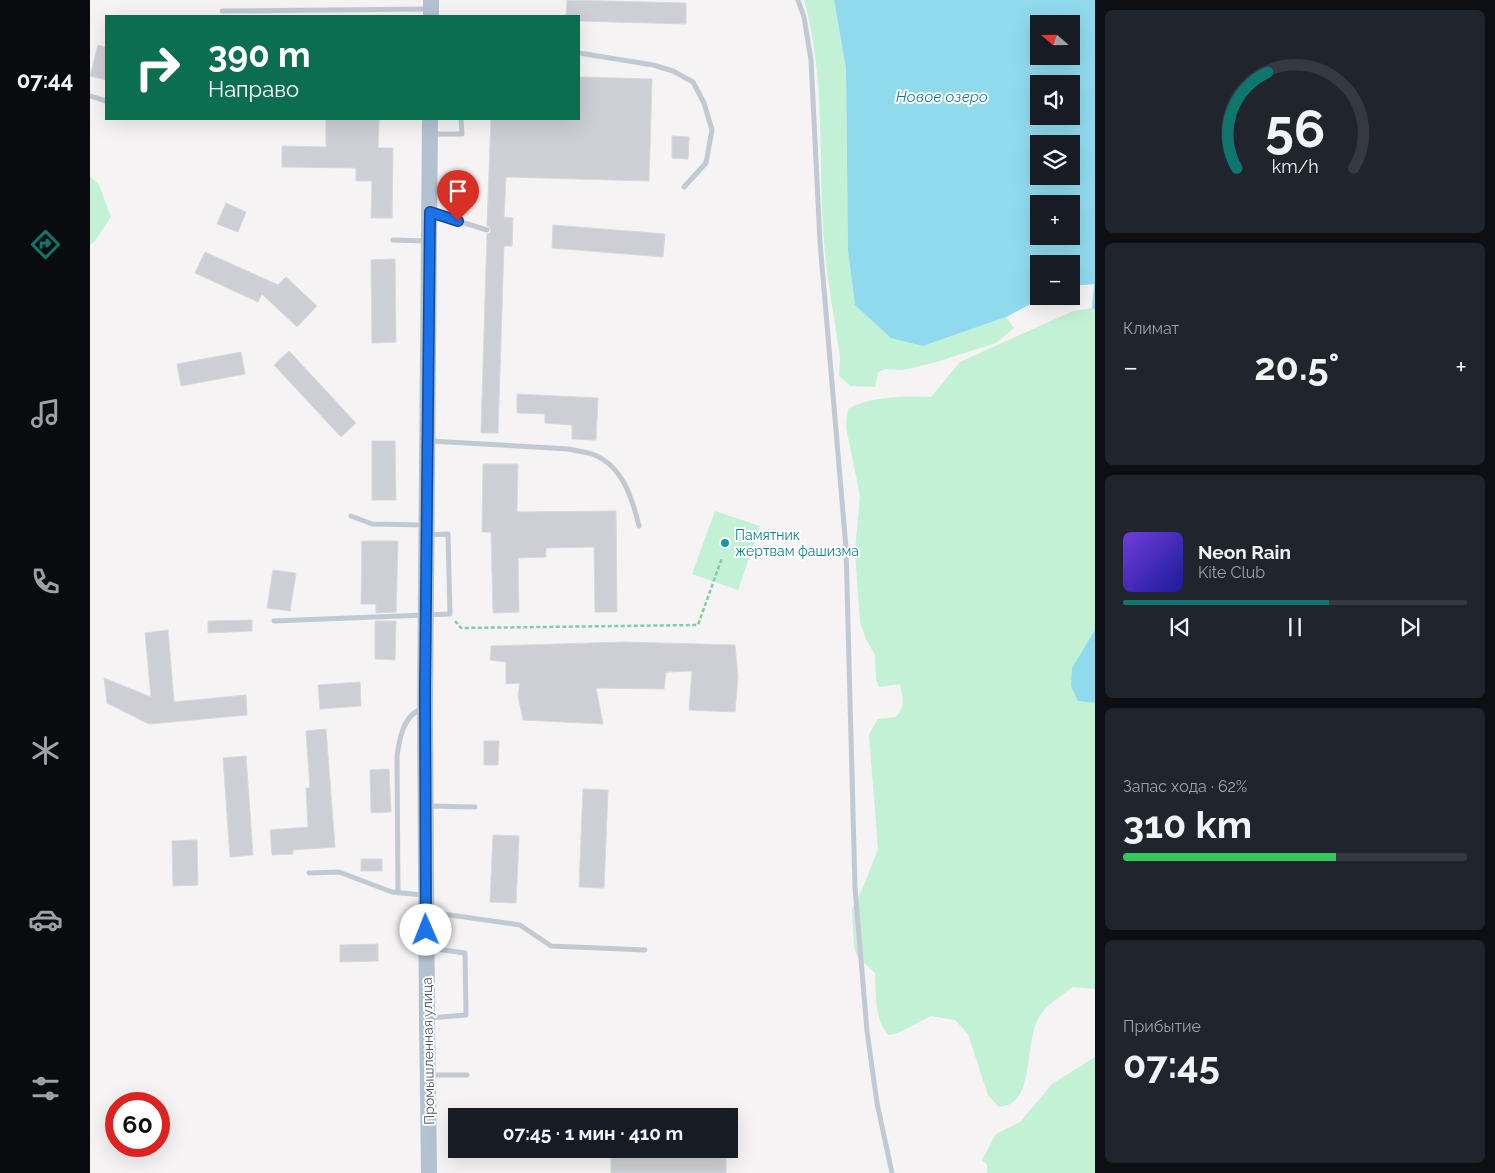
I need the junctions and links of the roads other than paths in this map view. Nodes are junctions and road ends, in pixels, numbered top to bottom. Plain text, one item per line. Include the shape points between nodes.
1 (798, 0) edge
2 (431, 8) edge
3 (222, 11) dead end
4 (249, 11) junction
5 (246, 15) edge
6 (580, 53) edge
7 (90, 96) edge
8 (105, 102) edge
9 (462, 120) edge
10 (430, 126) edge
11 (684, 187) dead end
12 (430, 212) junction
13 (487, 230) dead end
14 (393, 240) dead end
15 (430, 241) junction
16 (427, 441) junction
17 (351, 516) dead end
18 (639, 526) dead end
19 (426, 530) junction
20 (426, 615) junction
21 (274, 621) dead end
22 (425, 708) junction
23 (426, 805) junction
24 (475, 808) dead end
25 (309, 873) dead end
26 (398, 893) junction
27 (426, 895) junction
28 (426, 912) junction
29 (426, 947) junction
30 (645, 950) dead end
31 (427, 1018) junction
32 (428, 1075) junction
33 (467, 1075) dead end
34 (430, 1173) edge
35 (892, 1173) edge

1 - 35 lane via 811,60 820,242 846,548 857,907 867,1030 877,1103
2 - 4 lane
3 - 4 lane
4 - 5 lane
6 - 11 lane via 653,65 693,82 712,130 706,163
7 - 8 lane
9 - 10 lane via 462,134
10 - 12 main road, Промышленная улица
12 - 13 lane
12 - 15 main road, Промышленная улица
14 - 15 lane
15 - 16 main road, Промышленная улица
16 - 18 lane via 592,454 608,462 620,476 632,498
16 - 19 main road, Промышленная улица
17 - 19 lane via 372,524
19 - 20 main road, Промышленная улица
19 - 20 lane via 448,534 450,614
20 - 21 lane
20 - 22 main road, Промышленная улица
22 - 23 main road, Промышленная улица
22 - 26 lane via 417,711 406,723 398,748
23 - 24 lane
23 - 27 main road, Промышленная улица
25 - 26 lane via 339,872
26 - 27 lane
27 - 28 main road, Промышленная улица
28 - 29 main road, Промышленная улица
28 - 30 lane via 520,925 551,946
29 - 31 main road, Промышленная улица
29 - 31 lane via 465,953 466,971 466,1015
31 - 32 main road, Промышленная улица
32 - 33 lane
32 - 34 main road, Промышленная улица

